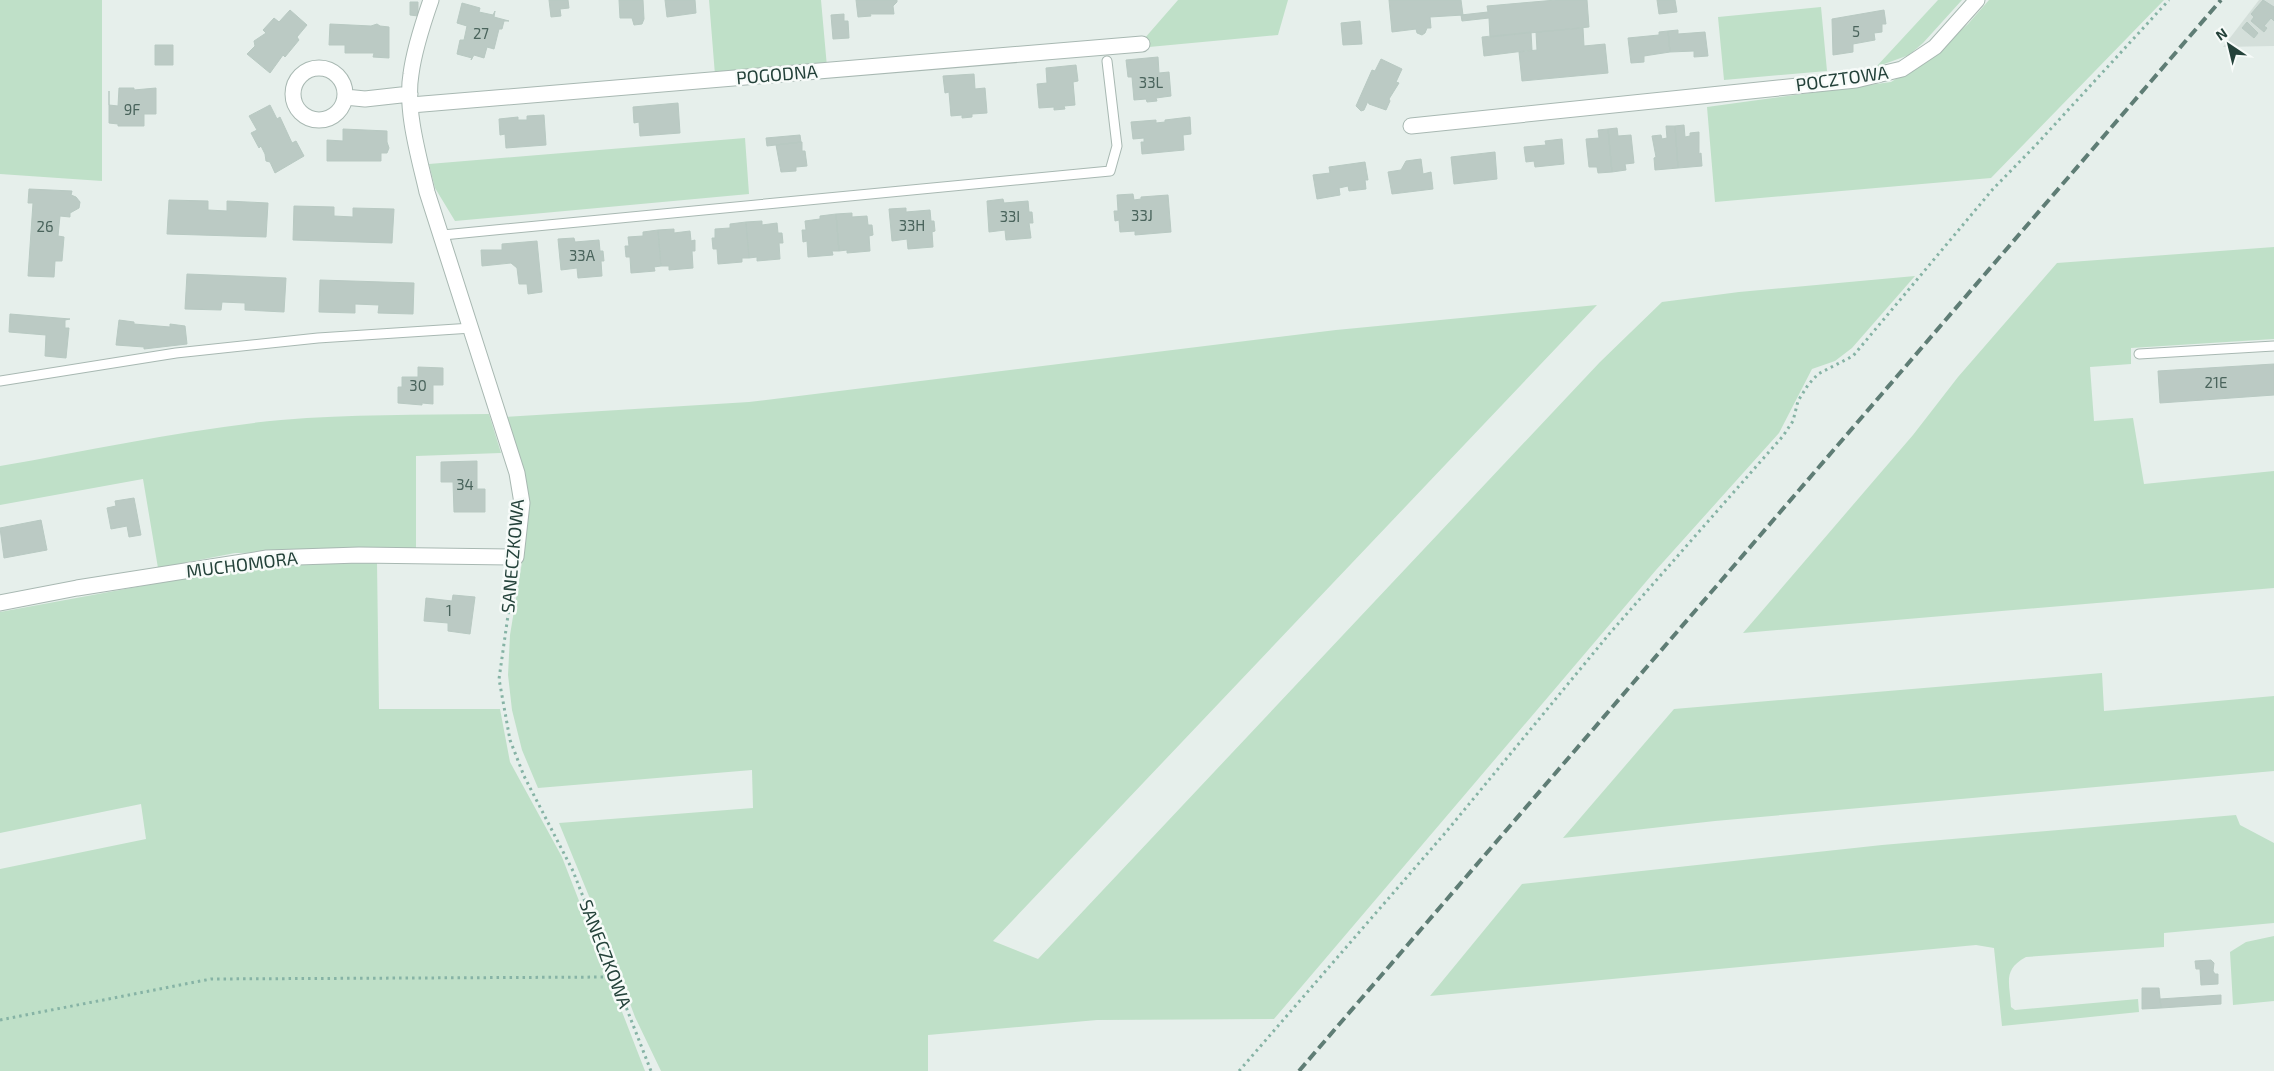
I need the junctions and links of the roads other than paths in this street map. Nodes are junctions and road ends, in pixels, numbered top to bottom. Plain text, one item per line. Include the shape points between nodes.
1 (431, 0) edge
2 (1977, 0) edge
3 (1142, 44) dead end
4 (1107, 61) dead end
5 (346, 97) dead end
6 (411, 99) junction
7 (1410, 126) dead end
8 (442, 235) junction
9 (472, 328) junction
10 (2274, 346) edge
11 (2139, 354) dead end
12 (0, 381) edge
13 (516, 557) joint
14 (0, 603) edge

1 - 6 street, SANECZKOWA via 411,75
2 - 7 street, POCZTOWA via 1935,47 1902,69 1856,80
3 - 6 street, POGODNA via 538,96
4 - 8 lane via 1118,146 1110,171
5 - 6 street, POGODNA
6 - 8 street, SANECZKOWA via 418,154
8 - 9 street, SANECZKOWA
9 - 12 lane via 318,338 186,352
9 - 13 street, SANECZKOWA via 517,473 522,504
10 - 11 lane
13 - 14 street, MUCHOMORA via 359,555 267,558

